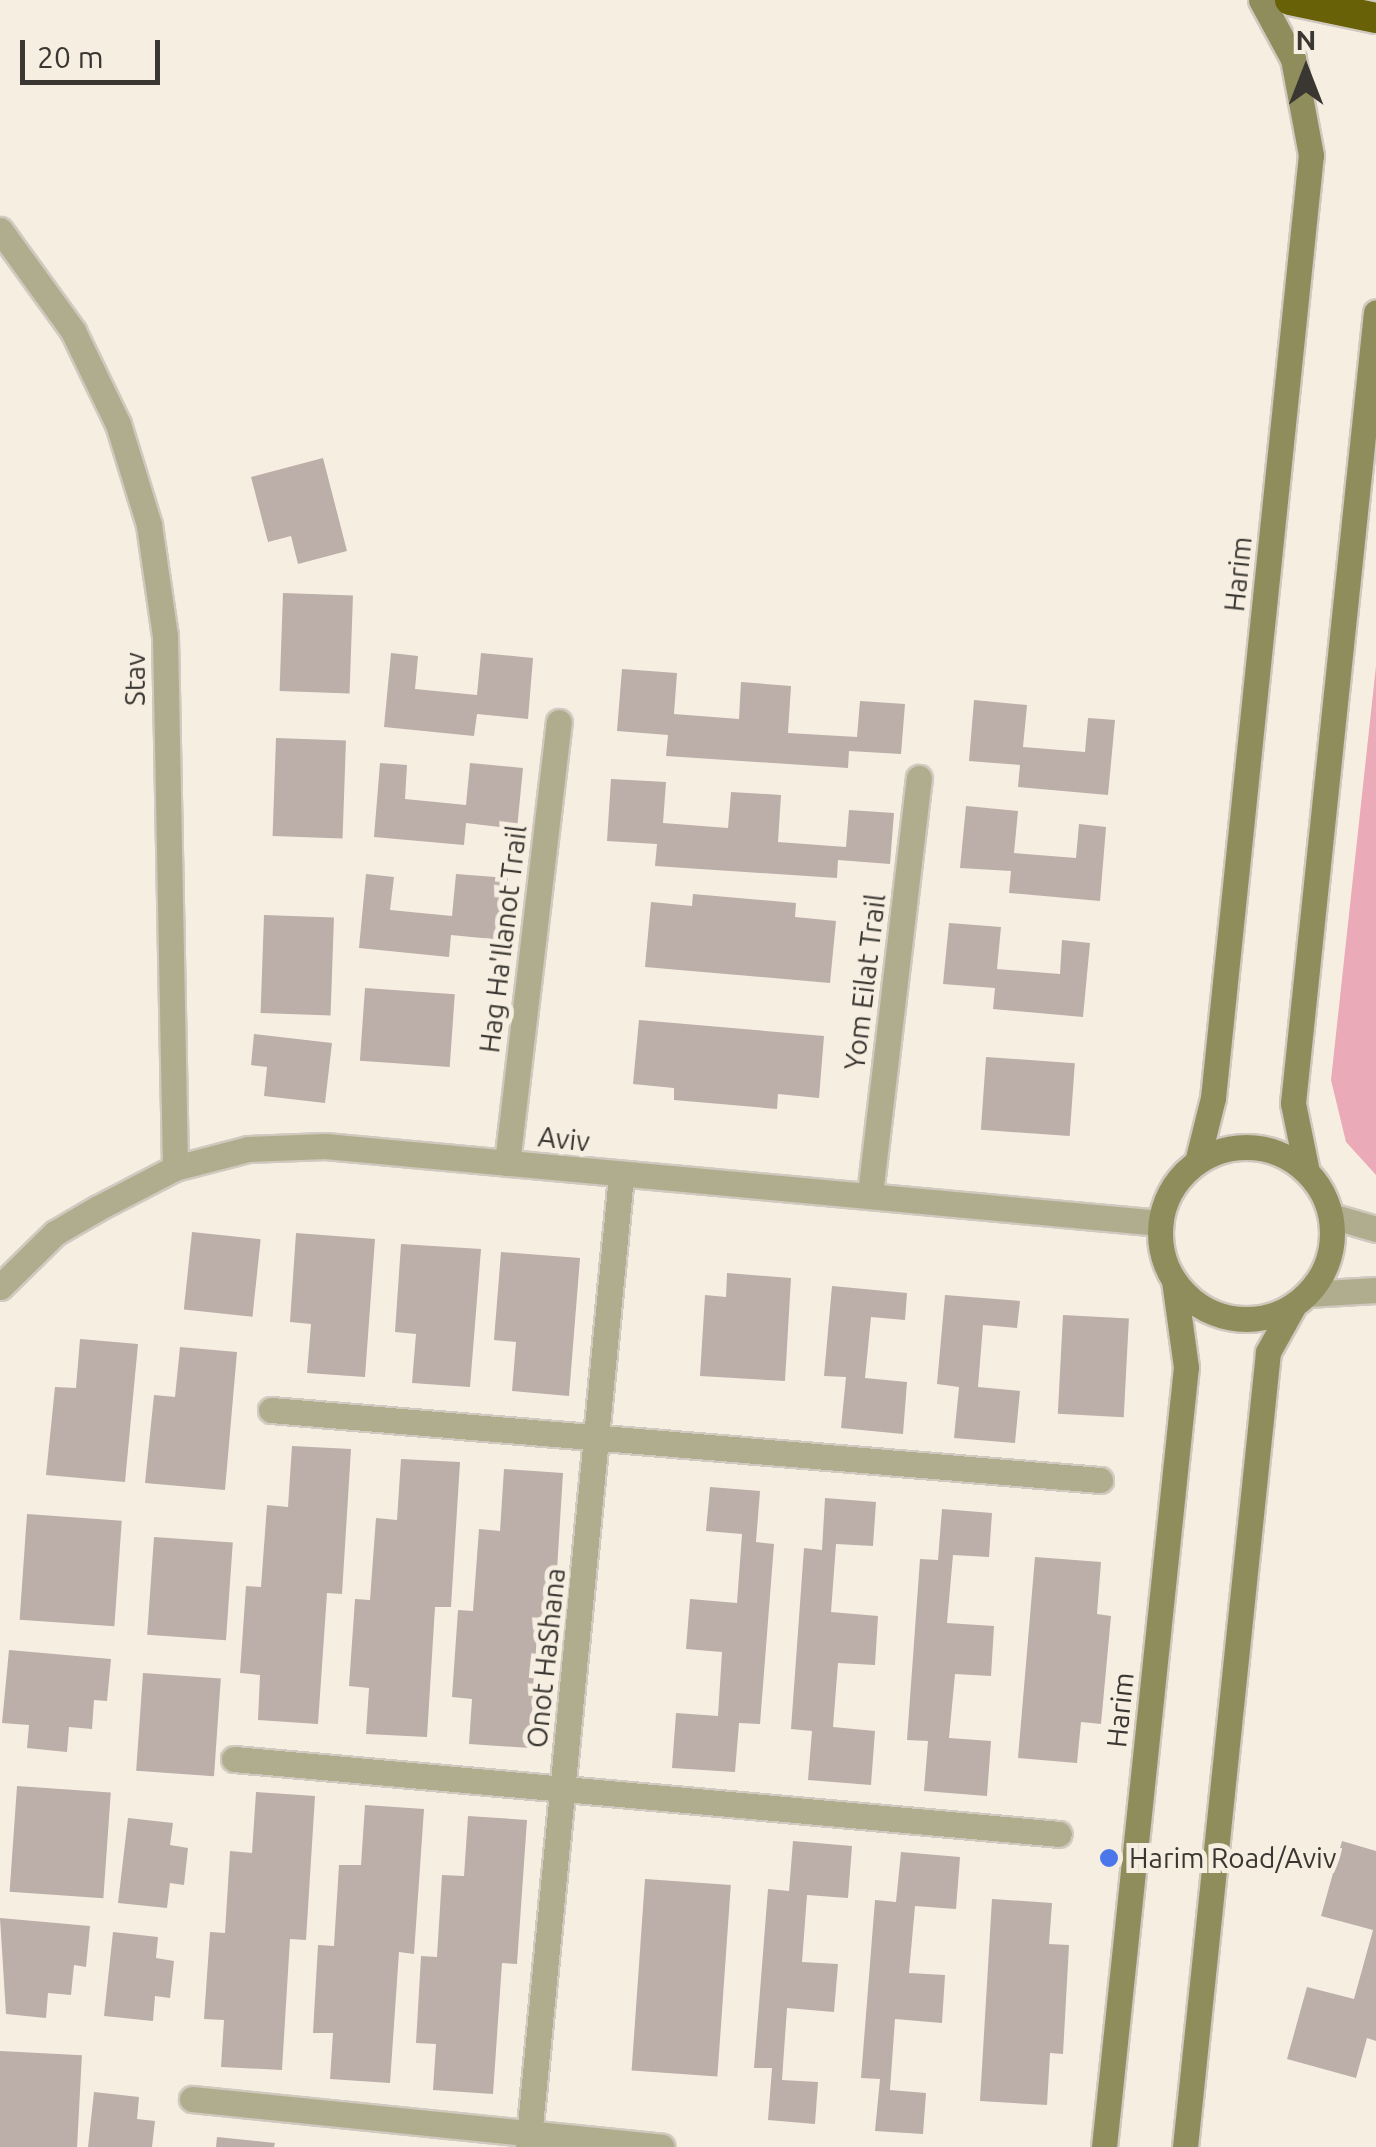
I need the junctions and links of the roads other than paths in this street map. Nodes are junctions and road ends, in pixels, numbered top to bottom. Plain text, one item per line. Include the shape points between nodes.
1 (1261, 0) edge
2 (1290, 0) edge
3 (1376, 18) edge
4 (0, 230) edge
5 (1376, 312) edge
6 (559, 722) dead end
7 (920, 778) dead end
8 (1197, 1162) junction
9 (507, 1163) junction
10 (175, 1168) junction
11 (1307, 1172) junction
12 (621, 1175) junction
13 (870, 1194) junction
14 (1331, 1216) junction
15 (1160, 1223) junction
16 (1376, 1229) edge
17 (1174, 1281) junction
18 (0, 1287) edge
19 (1376, 1290) edge
20 (1300, 1300) junction
21 (271, 1410) dead end
22 (599, 1433) junction
23 (1100, 1480) dead end
24 (234, 1759) dead end
25 (563, 1789) junction
26 (1059, 1834) dead end
27 (192, 2099) dead end
28 (528, 2141) edge
29 (662, 2147) edge
30 (1104, 2147) edge
31 (1185, 2147) edge

1 - 8 street, Harim via 1296,71 1311,155 1214,1098
2 - 3 highway
4 - 10 street, Stav via 73,332 118,424 149,525 165,636
5 - 11 street via 1294,1103
6 - 9 street, Hag Ha'Ilanot Trail
7 - 13 street, Yom Eilat Trail
8 - 11 street via 1245,1146
8 - 15 street via 1174,1185
9 - 10 street, Aviv via 325,1146 248,1150
9 - 12 street, Aviv
10 - 18 street, Aviv via 55,1233
11 - 14 street
12 - 13 street, Aviv
12 - 22 street, Onot HaShana
13 - 15 street, Aviv
14 - 16 street
14 - 20 street via 1326,1267
15 - 17 street
17 - 20 street via 1228,1318
17 - 30 street, Harim via 1186,1367
19 - 20 street
20 - 31 street via 1268,1352
21 - 22 street
22 - 23 street
22 - 25 street, Onot HaShana
24 - 25 street
25 - 26 street
25 - 28 street, Onot HaShana
27 - 28 street
28 - 29 street

